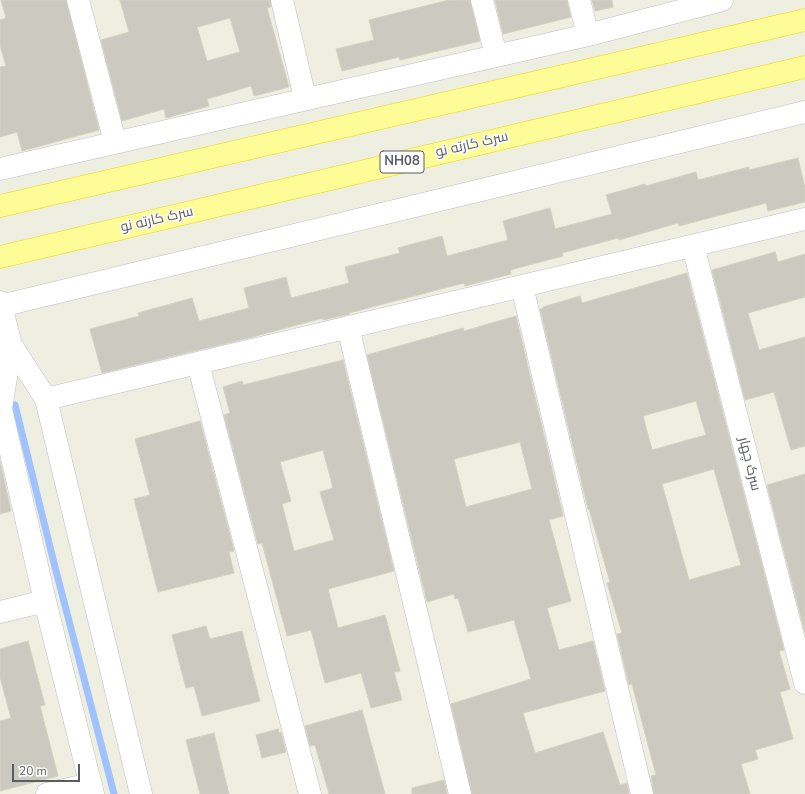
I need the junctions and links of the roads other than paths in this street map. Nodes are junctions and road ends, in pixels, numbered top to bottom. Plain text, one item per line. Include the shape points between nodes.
1 (78, 0) edge
2 (282, 0) edge
3 (482, 0) edge
4 (579, 0) edge
5 (722, 0) edge
6 (685, 5) edge
7 (805, 20) edge
8 (588, 34) junction
9 (496, 55) junction
10 (805, 67) edge
11 (305, 98) junction
12 (805, 112) edge
13 (115, 142) junction
14 (0, 169) edge
15 (0, 206) edge
16 (805, 219) edge
17 (693, 246) junction
18 (0, 257) edge
19 (522, 286) junction
20 (0, 305) edge
21 (348, 327) junction
22 (11, 345) junction
23 (198, 363) junction
24 (46, 399) junction
25 (1, 410) edge
26 (46, 601) junction
27 (0, 612) edge
28 (805, 683) edge
29 (92, 789) edge
30 (47, 794) edge
31 (141, 794) edge
32 (310, 794) edge
33 (460, 794) edge
34 (642, 794) edge

1 - 13 street
2 - 11 street
3 - 9 street
4 - 8 street
5 - 6 street
6 - 8 street
7 - 15 highway
8 - 9 street
9 - 11 street
10 - 18 highway, سرک کارته نو / NH08
11 - 13 street
12 - 20 street
13 - 14 street
16 - 17 street
17 - 19 street
17 - 28 street, سرک چهار
19 - 21 street
19 - 34 street
20 - 22 street
21 - 23 street
21 - 33 street
22 - 24 street
22 - 25 street
23 - 24 street
23 - 32 street
24 - 31 street
25 - 26 street
26 - 27 street
26 - 29 street
29 - 30 street

